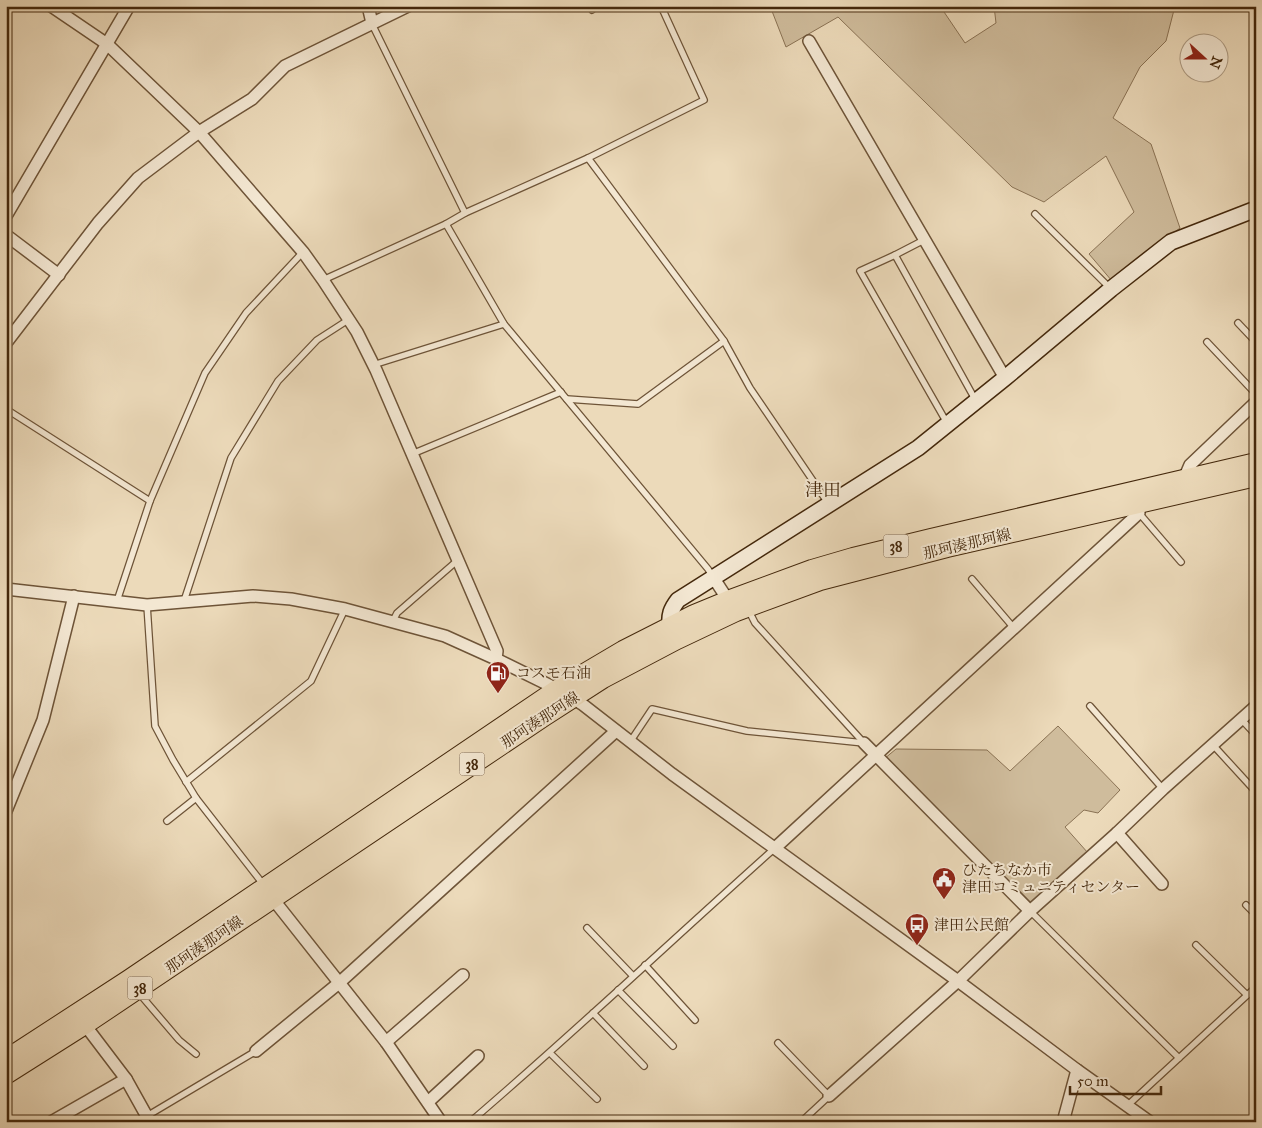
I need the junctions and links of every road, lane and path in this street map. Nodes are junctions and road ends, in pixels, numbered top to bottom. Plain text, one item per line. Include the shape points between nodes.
1 (51, 6) edge
2 (129, 6) edge
3 (368, 6) edge
4 (408, 6) edge
5 (661, 6) edge
6 (372, 23) junction
7 (808, 41) dead end
8 (107, 44) junction
9 (199, 132) junction
10 (588, 158) junction
11 (1256, 209) edge
12 (464, 213) junction
13 (1035, 214) dead end
14 (6, 216) edge
15 (446, 224) junction
16 (6, 235) edge
17 (924, 240) junction
18 (303, 252) junction
19 (895, 255) junction
20 (59, 275) junction
21 (323, 280) junction
22 (1111, 289) junction
23 (348, 320) junction
24 (1238, 323) dead end
25 (504, 324) junction
26 (724, 341) junction
27 (1207, 342) dead end
28 (1256, 342) edge
29 (6, 343) edge
30 (373, 364) junction
31 (1005, 378) junction
32 (561, 392) junction
33 (1256, 394) edge
34 (567, 399) junction
35 (976, 400) junction
36 (1256, 402) edge
37 (6, 409) edge
38 (947, 424) junction
39 (412, 454) junction
40 (1256, 462) edge
41 (1256, 477) edge
42 (1184, 479) junction
43 (150, 501) junction
44 (829, 503) junction
45 (1139, 508) junction
46 (458, 560) junction
47 (1181, 562) dead end
48 (713, 577) junction
49 (972, 580) dead end
50 (6, 589) edge
51 (74, 596) junction
52 (728, 600) junction
53 (117, 601) junction
54 (184, 602) junction
55 (147, 606) junction
56 (748, 608) junction
57 (345, 609) junction
58 (392, 621) junction
59 (670, 626) junction
60 (1013, 627) junction
61 (496, 659) junction
62 (557, 688) junction
63 (573, 698) junction
64 (1090, 706) dead end
65 (1256, 706) edge
66 (1242, 720) junction
67 (616, 731) junction
68 (1256, 735) edge
69 (630, 742) junction
70 (864, 743) junction
71 (1213, 745) junction
72 (875, 756) junction
73 (186, 782) junction
74 (1163, 789) junction
75 (1256, 792) edge
76 (196, 798) junction
77 (6, 811) edge
78 (167, 821) dead end
79 (1117, 833) junction
80 (775, 848) junction
81 (1162, 884) dead end
82 (269, 893) junction
83 (1246, 906) dead end
84 (1030, 911) junction
85 (1256, 914) edge
86 (587, 928) dead end
87 (1196, 945) dead end
88 (645, 966) junction
89 (464, 974) dead end
90 (634, 976) junction
91 (958, 981) junction
92 (340, 983) junction
93 (1256, 987) edge
94 (137, 990) junction
95 (618, 990) junction
96 (1247, 995) junction
97 (594, 1013) junction
98 (695, 1020) dead end
99 (85, 1025) junction
100 (386, 1042) junction
101 (778, 1043) dead end
102 (673, 1046) dead end
103 (256, 1051) joint
104 (550, 1053) junction
105 (196, 1054) dead end
106 (478, 1056) dead end
107 (1179, 1058) junction
108 (6, 1059) edge
109 (644, 1066) dead end
110 (1077, 1070) junction
111 (6, 1075) edge
112 (126, 1079) junction
113 (829, 1096) junction
114 (597, 1099) dead end
115 (428, 1102) junction
116 (1128, 1105) junction
117 (148, 1119) edge
118 (51, 1122) edge
119 (441, 1122) edge
120 (470, 1122) edge
121 (800, 1122) edge
122 (1063, 1122) edge
123 (1150, 1122) edge

1 - 8 street
2 - 8 street
3 - 6 street
4 - 6 street
5 - 10 lane via 704,100
6 - 9 street via 285,66 252,99
6 - 12 lane
7 - 17 street
8 - 9 street
8 - 14 street
9 - 18 street
9 - 20 street via 138,178 98,223
10 - 12 lane
10 - 26 lane
11 - 22 street via 1171,242
12 - 15 lane
13 - 22 lane
15 - 21 lane
15 - 25 lane
16 - 20 street
17 - 19 lane
17 - 31 street
18 - 21 street
18 - 43 lane via 246,313 205,373
19 - 35 lane
19 - 38 lane via 860,270
20 - 29 street
21 - 23 street
22 - 31 street
23 - 30 street
23 - 54 lane via 317,340 278,380 231,458
24 - 28 lane
25 - 30 lane
25 - 32 lane
26 - 34 lane via 638,404
26 - 44 lane via 750,388
27 - 33 lane
30 - 39 street
31 - 35 street
32 - 34 lane
32 - 39 lane
34 - 48 lane
35 - 38 street
36 - 42 street via 1190,465
37 - 43 lane
38 - 44 street via 918,448
39 - 46 street
40 - 42 main road, 那珂湊那珂線 / 38
41 - 45 main road, 那珂湊那珂線 / 38
42 - 52 main road, 那珂湊那珂線 / 38 via 852,557
43 - 53 lane
44 - 48 street
45 - 47 lane
45 - 56 main road, 那珂湊那珂線 / 38 via 892,561 820,581
45 - 60 street
46 - 58 lane
46 - 61 street via 497,651
48 - 52 street
48 - 59 street via 678,600 669,616
49 - 60 lane
50 - 51 street
51 - 53 street
51 - 77 street via 43,720
52 - 59 main road, 那珂湊那珂線 / 38
53 - 55 street
54 - 55 street
54 - 57 street via 253,596 290,598
55 - 73 lane via 155,726
56 - 63 main road, 那珂湊那珂線 / 38 via 677,640
56 - 70 lane via 755,623
57 - 58 street
57 - 73 lane via 311,681
58 - 61 street via 445,636
59 - 62 main road, 那珂湊那珂線 / 38
60 - 72 street
61 - 62 street
62 - 63 street
62 - 82 main road, 那珂湊那珂線 / 38
63 - 67 street
63 - 82 main road, 那珂湊那珂線 / 38
64 - 74 lane
65 - 66 street
66 - 68 lane
66 - 71 street
67 - 69 street
67 - 92 street
69 - 70 lane via 652,709 746,730
69 - 80 street
70 - 72 street
71 - 74 street
71 - 75 lane
72 - 80 street
72 - 84 street
73 - 76 lane
74 - 79 street
76 - 78 lane
76 - 82 lane
79 - 81 street
79 - 84 street
80 - 88 lane
80 - 91 street
82 - 92 street
82 - 94 main road, 那珂湊那珂線 / 38
82 - 108 main road, 那珂湊那珂線 / 38
83 - 85 lane
84 - 91 street
84 - 107 lane
86 - 90 lane
87 - 96 lane
88 - 90 lane
88 - 98 lane
89 - 100 street
90 - 95 lane
91 - 110 street
91 - 113 street
92 - 100 street
92 - 103 street
93 - 96 lane
94 - 99 main road, 那珂湊那珂線 / 38
94 - 105 lane via 179,1040
95 - 97 lane
95 - 102 lane
96 - 107 lane
97 - 104 lane
97 - 109 lane
99 - 111 main road, 那珂湊那珂線 / 38
99 - 112 street
100 - 115 street
101 - 113 lane
103 - 117 lane
104 - 114 lane
104 - 120 lane
106 - 115 street
107 - 116 lane
110 - 116 street
110 - 122 street
112 - 117 street
112 - 118 street
113 - 121 lane
115 - 119 street
116 - 123 street

